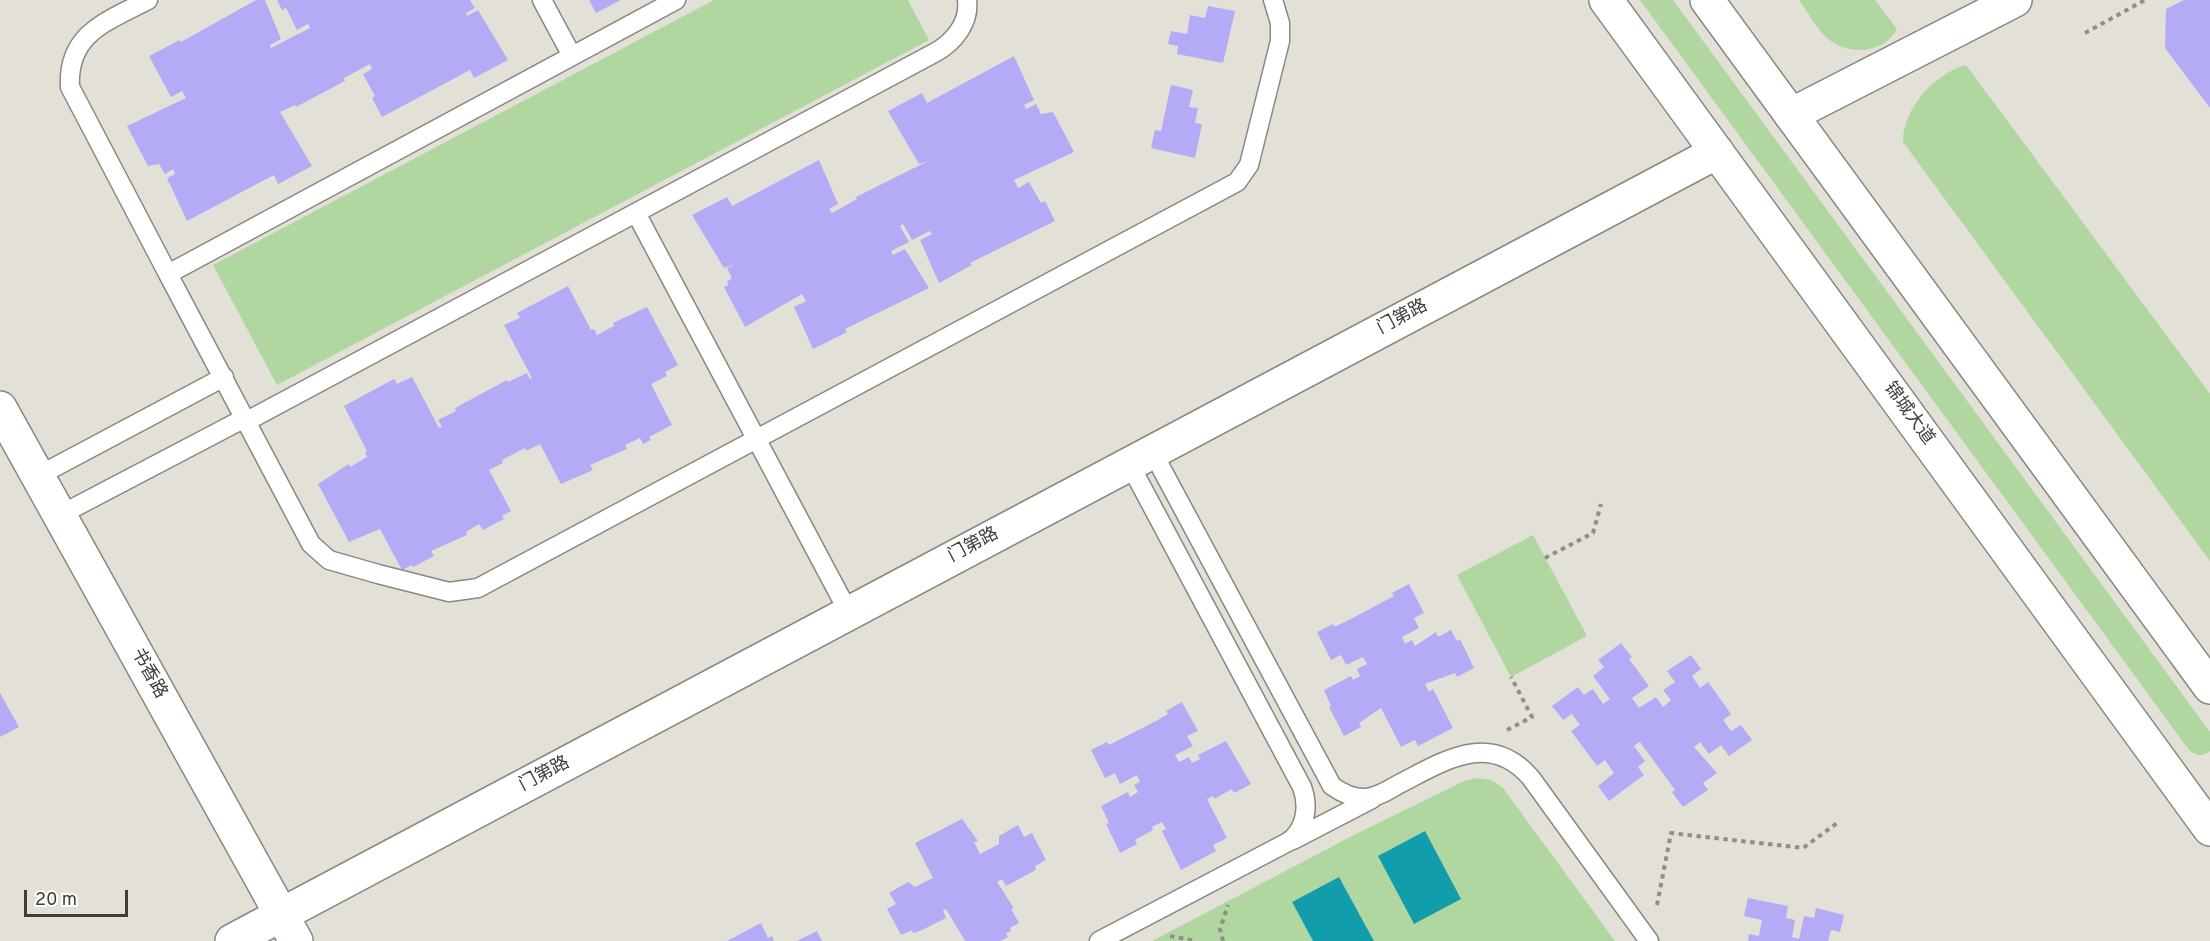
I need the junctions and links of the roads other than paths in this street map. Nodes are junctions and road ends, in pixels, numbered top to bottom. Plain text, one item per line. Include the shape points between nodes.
1 (148, 0) edge
2 (542, 0) edge
3 (676, 0) edge
4 (967, 0) edge
5 (1274, 0) edge
6 (1606, 0) edge
7 (1707, 0) edge
8 (2015, 0) edge
9 (572, 56) junction
10 (1791, 115) junction
11 (1717, 152) junction
12 (636, 213) junction
13 (168, 274) junction
14 (224, 378) junction
15 (246, 419) junction
16 (4, 424) edge
17 (1141, 457) junction
18 (38, 476) junction
19 (60, 515) junction
20 (849, 613) junction
21 (2210, 687) edge
22 (1379, 795) junction
23 (2204, 808) edge
24 (1288, 842) junction
25 (289, 928) edge
26 (232, 941) edge
27 (1099, 941) edge
28 (1649, 941) edge

1 - 13 lane via 104,24 79,44 70,87
2 - 9 lane
3 - 9 lane
4 - 12 lane via 965,18 946,46
5 - 15 lane via 1280,41 1249,165 1237,182 478,588 449,592 329,560 311,543
6 - 11 street, 锦城大道
7 - 10 street
8 - 10 street
9 - 13 lane
10 - 21 street
11 - 17 street, 门第路
11 - 23 street, 锦城大道
12 - 15 lane
12 - 20 lane
13 - 14 lane
14 - 15 lane
14 - 18 lane
15 - 19 lane
16 - 18 street, 书香路
17 - 20 street, 门第路
17 - 22 lane via 1326,778 1352,797
17 - 24 lane via 1306,797 1304,820
18 - 19 street, 书香路
19 - 25 street, 书香路
20 - 25 street, 门第路
22 - 24 lane
22 - 28 lane via 1467,753 1491,753 1516,763 1531,778
24 - 27 lane
25 - 26 street, 门第路

